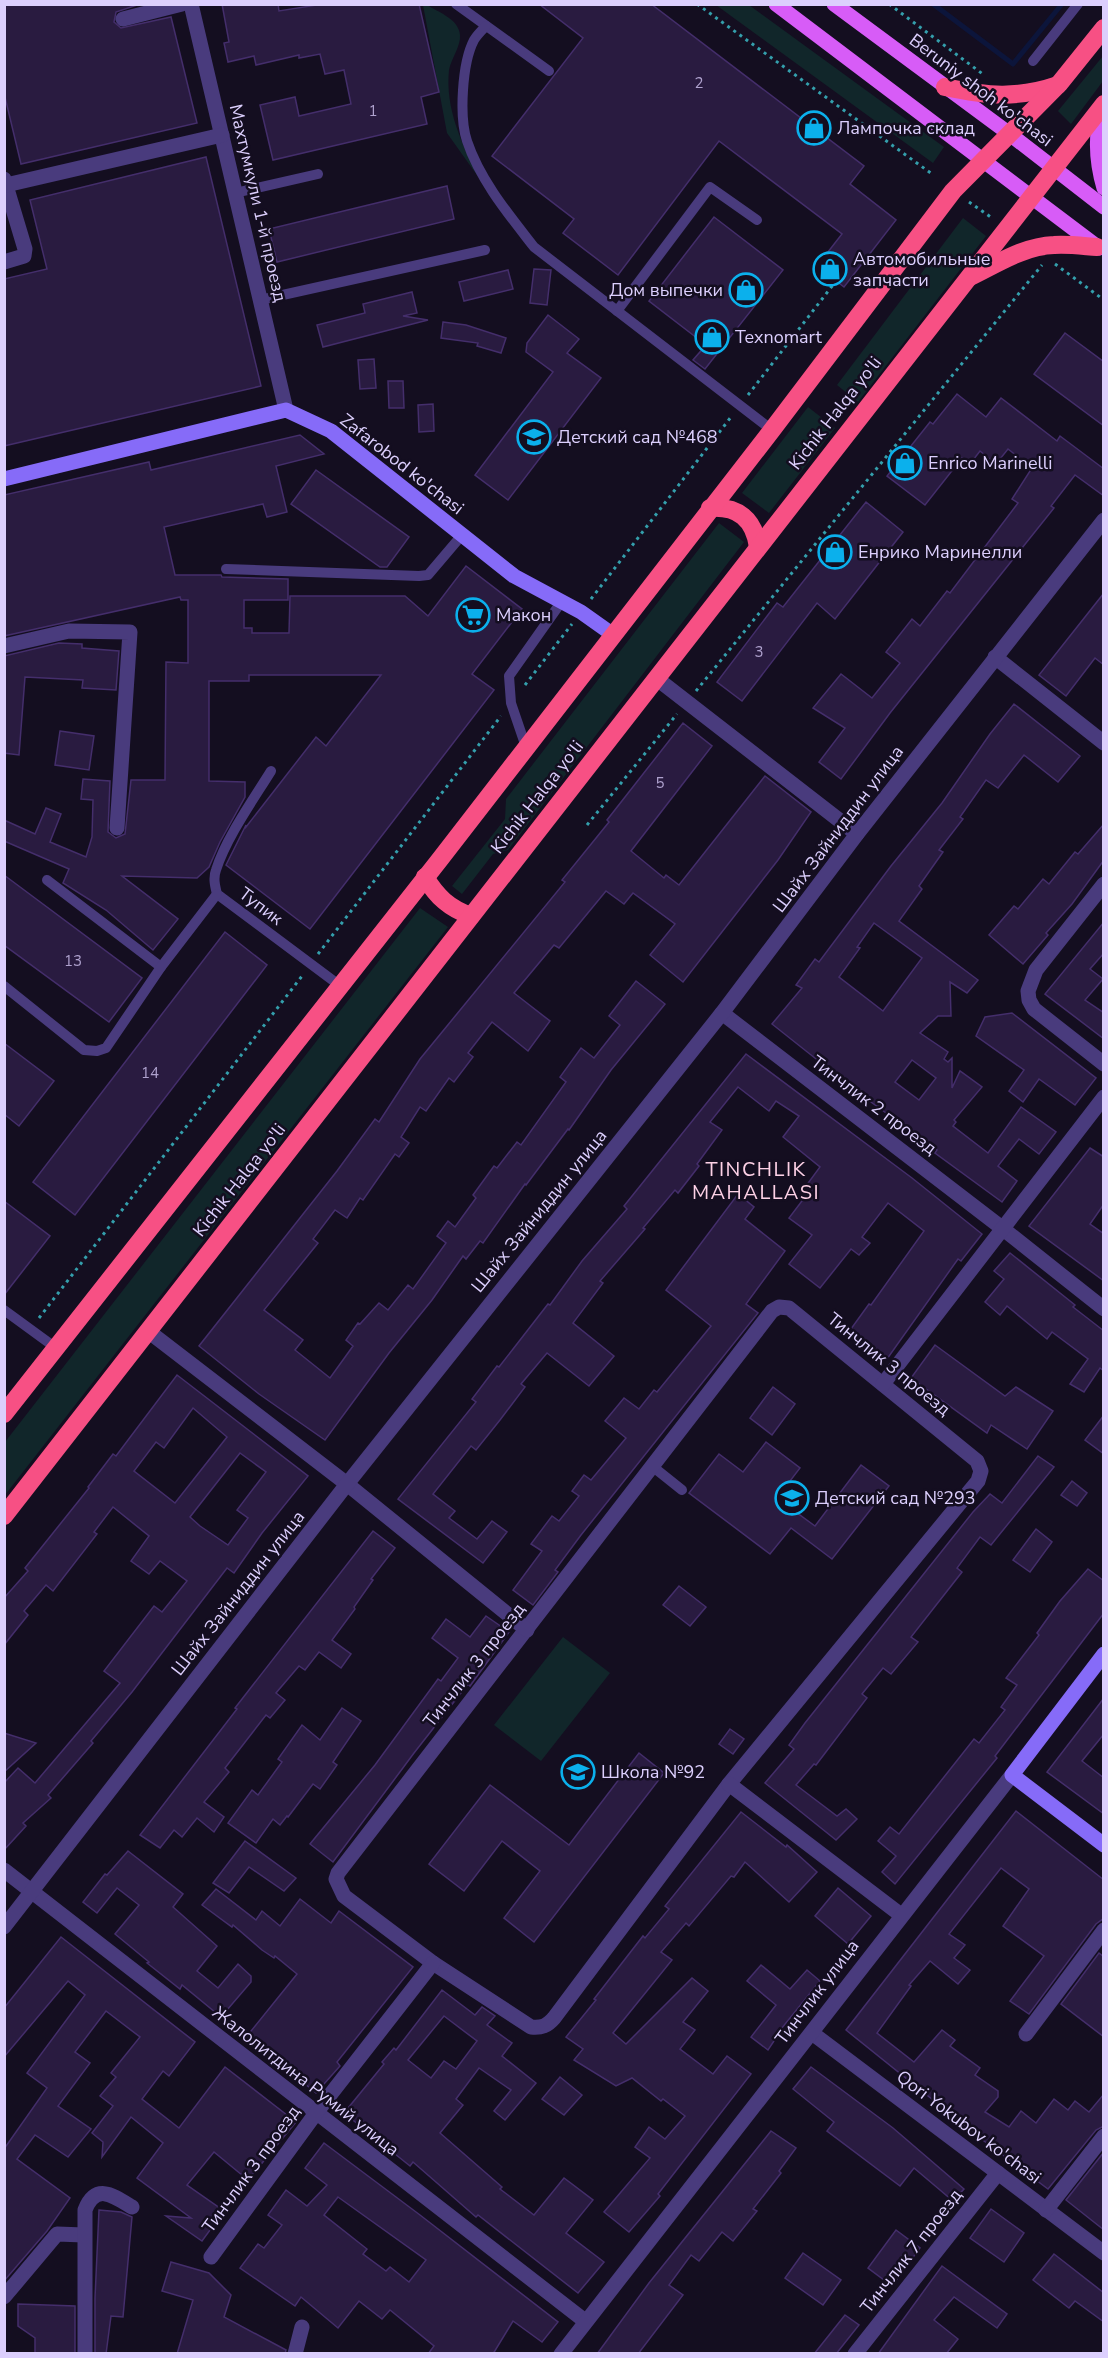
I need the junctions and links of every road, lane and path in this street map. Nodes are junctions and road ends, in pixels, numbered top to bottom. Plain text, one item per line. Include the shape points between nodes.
1 (182, 4) edge
2 (191, 4) edge
3 (456, 4) edge
4 (697, 4) edge
5 (776, 4) edge
6 (834, 4) edge
7 (889, 4) edge
8 (1078, 4) edge
9 (123, 19) dead end
10 (486, 26) junction
11 (1104, 28) edge
12 (1033, 61) dead end
13 (549, 71) dead end
14 (992, 80) dead end
15 (1059, 84) junction
16 (945, 87) junction
17 (1104, 104) edge
18 (222, 135) junction
19 (1011, 135) junction
20 (984, 161) junction
21 (1053, 168) junction
22 (318, 174) dead end
23 (932, 174) dead end
24 (5, 182) edge
25 (1104, 188) edge
26 (235, 193) junction
27 (1031, 195) junction
28 (969, 202) dead end
29 (1104, 207) edge
30 (757, 220) dead end
31 (997, 222) dead end
32 (485, 249) dead end
33 (1100, 249) edge
34 (1045, 261) dead end
35 (4, 262) edge
36 (1052, 262) dead end
37 (966, 279) junction
38 (836, 281) dead end
39 (260, 300) junction
40 (1104, 300) edge
41 (617, 311) junction
42 (740, 406) junction
43 (286, 410) junction
44 (772, 430) junction
45 (4, 479) edge
46 (710, 508) junction
47 (1104, 520) edge
48 (462, 535) junction
49 (758, 547) junction
50 (226, 569) dead end
51 (562, 601) junction
52 (581, 612) junction
53 (612, 634) junction
54 (4, 646) edge
55 (995, 657) junction
56 (656, 678) junction
57 (687, 702) junction
58 (511, 703) junction
59 (1104, 743) edge
60 (526, 747) junction
61 (271, 771) dead end
62 (587, 825) dead end
63 (117, 828) dead end
64 (857, 834) junction
65 (425, 877) junction
66 (47, 880) dead end
67 (1104, 884) edge
68 (217, 894) junction
69 (471, 916) junction
70 (311, 964) junction
71 (161, 967) junction
72 (339, 985) junction
73 (4, 986) edge
74 (722, 1013) junction
75 (1104, 1064) edge
76 (1104, 1096) edge
77 (1002, 1228) junction
78 (1104, 1309) edge
79 (4, 1310) edge
80 (30, 1329) junction
81 (148, 1331) junction
82 (56, 1348) junction
83 (884, 1384) junction
84 (4, 1414) edge
85 (652, 1466) junction
86 (347, 1484) junction
87 (682, 1490) dead end
88 (4, 1516) edge
89 (527, 1630) junction
90 (1104, 1654) edge
91 (1012, 1775) junction
92 (729, 1784) junction
93 (1104, 1845) edge
94 (4, 1870) edge
95 (32, 1892) junction
96 (901, 1915) junction
97 (4, 1927) edge
98 (1104, 1930) edge
99 (433, 1963) junction
100 (812, 2033) junction
101 (1026, 2034) dead end
102 (316, 2113) junction
103 (1104, 2136) edge
104 (998, 2173) junction
105 (132, 2207) dead end
106 (1046, 2210) junction
107 (84, 2235) junction
108 (1104, 2253) edge
109 (211, 2257) dead end
110 (4, 2297) edge
111 (585, 2321) junction
112 (302, 2327) dead end
113 (85, 2354) edge
114 (295, 2354) edge
115 (561, 2354) edge
116 (855, 2354) edge

1 - 9 street
2 - 18 street, Махтумкули 1-й проезд
3 - 10 lane
4 - 23 path
5 - 20 main road
6 - 16 main road, Beruniy shoh ko'chasi
7 - 14 path
8 - 12 lane
10 - 13 lane
10 - 41 lane via 474,40 464,71 466,140 504,208 534,247
11 - 15 highway
15 - 16 highway via 1039,91 990,96
15 - 19 highway
16 - 19 main road, Beruniy shoh ko'chasi
17 - 21 highway, Kichik Halqa yo'li
17 - 25 main road via 1097,147
18 - 24 street
18 - 26 street, Махтумкули 1-й проезд
19 - 20 highway
19 - 21 main road, Beruniy shoh ko'chasi
20 - 27 main road
20 - 44 highway via 953,191
21 - 27 highway, Kichik Halqa yo'li
21 - 29 main road, Beruniy shoh ko'chasi
22 - 26 lane
24 - 35 street via 25,249 24,256
26 - 39 street, Махтумкули 1-й проезд
27 - 33 main road
27 - 37 highway, Kichik Halqa yo'li
28 - 31 path
30 - 41 lane via 710,187
32 - 39 lane
33 - 37 highway via 1054,245 1037,248
34 - 57 path
36 - 40 path
37 - 49 highway, Kichik Halqa yo'li
38 - 42 path
39 - 43 street, Махтумкули 1-й проезд
41 - 42 lane
42 - 44 lane
42 - 52 path
43 - 45 street
43 - 48 street, Zafarobod ko'chasi via 331,431
44 - 46 highway
46 - 49 highway via 743,514 754,529
46 - 53 highway
47 - 55 street, Шайх Зайниддин улица
48 - 50 lane via 428,575
48 - 51 street, Zafarobod ko'chasi via 514,576
49 - 56 highway, Kichik Halqa yo'li
51 - 52 street, Zafarobod ko'chasi
51 - 58 lane via 509,676
52 - 53 street, Zafarobod ko'chasi
52 - 58 path
53 - 60 highway
54 - 63 street via 69,631 130,632
55 - 59 street
55 - 64 street, Шайх Зайниддин улица
56 - 57 street
56 - 69 highway, Kichik Halqa yo'li
57 - 62 path
57 - 64 street
58 - 60 lane
58 - 70 path
60 - 65 highway
61 - 68 lane, Тупик via 215,871
64 - 74 street, Шайх Зайниддин улица
65 - 69 highway via 446,904
65 - 72 highway
66 - 71 lane
67 - 75 street via 1036,970 1028,991 1034,1009
68 - 70 lane, Тупик
68 - 71 lane
69 - 81 highway, Kichik Halqa yo'li
70 - 72 lane, Тупик
70 - 80 path
71 - 73 lane via 106,1048 96,1051 84,1050
72 - 82 highway
74 - 77 street, Тинчлик 2 проезд
74 - 86 street, Шайх Зайниддин улица
76 - 77 street
77 - 78 street, Тинчлик 2 проезд
77 - 83 street
79 - 80 lane
80 - 82 lane
81 - 86 street
81 - 88 highway, Kichik Halqa yo'li
82 - 84 highway
83 - 85 street, Тинчлик 3 проезд via 789,1308 779,1307
83 - 92 street, Тинчлик 3 проезд via 977,1461 981,1471 978,1481
85 - 87 lane
85 - 89 street, Тинчлик 3 проезд
86 - 89 street
86 - 95 street, Шайх Зайниддин улица
89 - 99 street, Тинчлик 3 проезд via 336,1879 344,1896
90 - 91 street, Тинчлик улица
91 - 93 street
91 - 96 street, Тинчлик улица
92 - 96 street
92 - 99 street, Тинчлик 3 проезд via 548,2024 531,2028
94 - 95 street, Жалолитдина Румий улица
95 - 97 street, Шайх Зайниддин улица
95 - 102 street, Жалолитдина Румий улица
96 - 100 street, Тинчлик улица
98 - 101 street
99 - 102 street, Тинчлик 3 проезд
100 - 104 street, Qori Yokubov ko'chasi
100 - 111 street, Тинчлик улица
102 - 109 street, Тинчлик 3 проезд
102 - 111 street, Жалолитдина Румий улица
103 - 106 street
104 - 106 street, Qori Yokubov ko'chasi
104 - 116 street, Тинчлик 7 проезд
105 - 107 street via 111,2194 98,2194 85,2210
106 - 108 street, Qori Yokubov ko'chasi
107 - 110 street via 57,2234
107 - 113 street
111 - 115 street, Тинчлик улица
112 - 114 street

